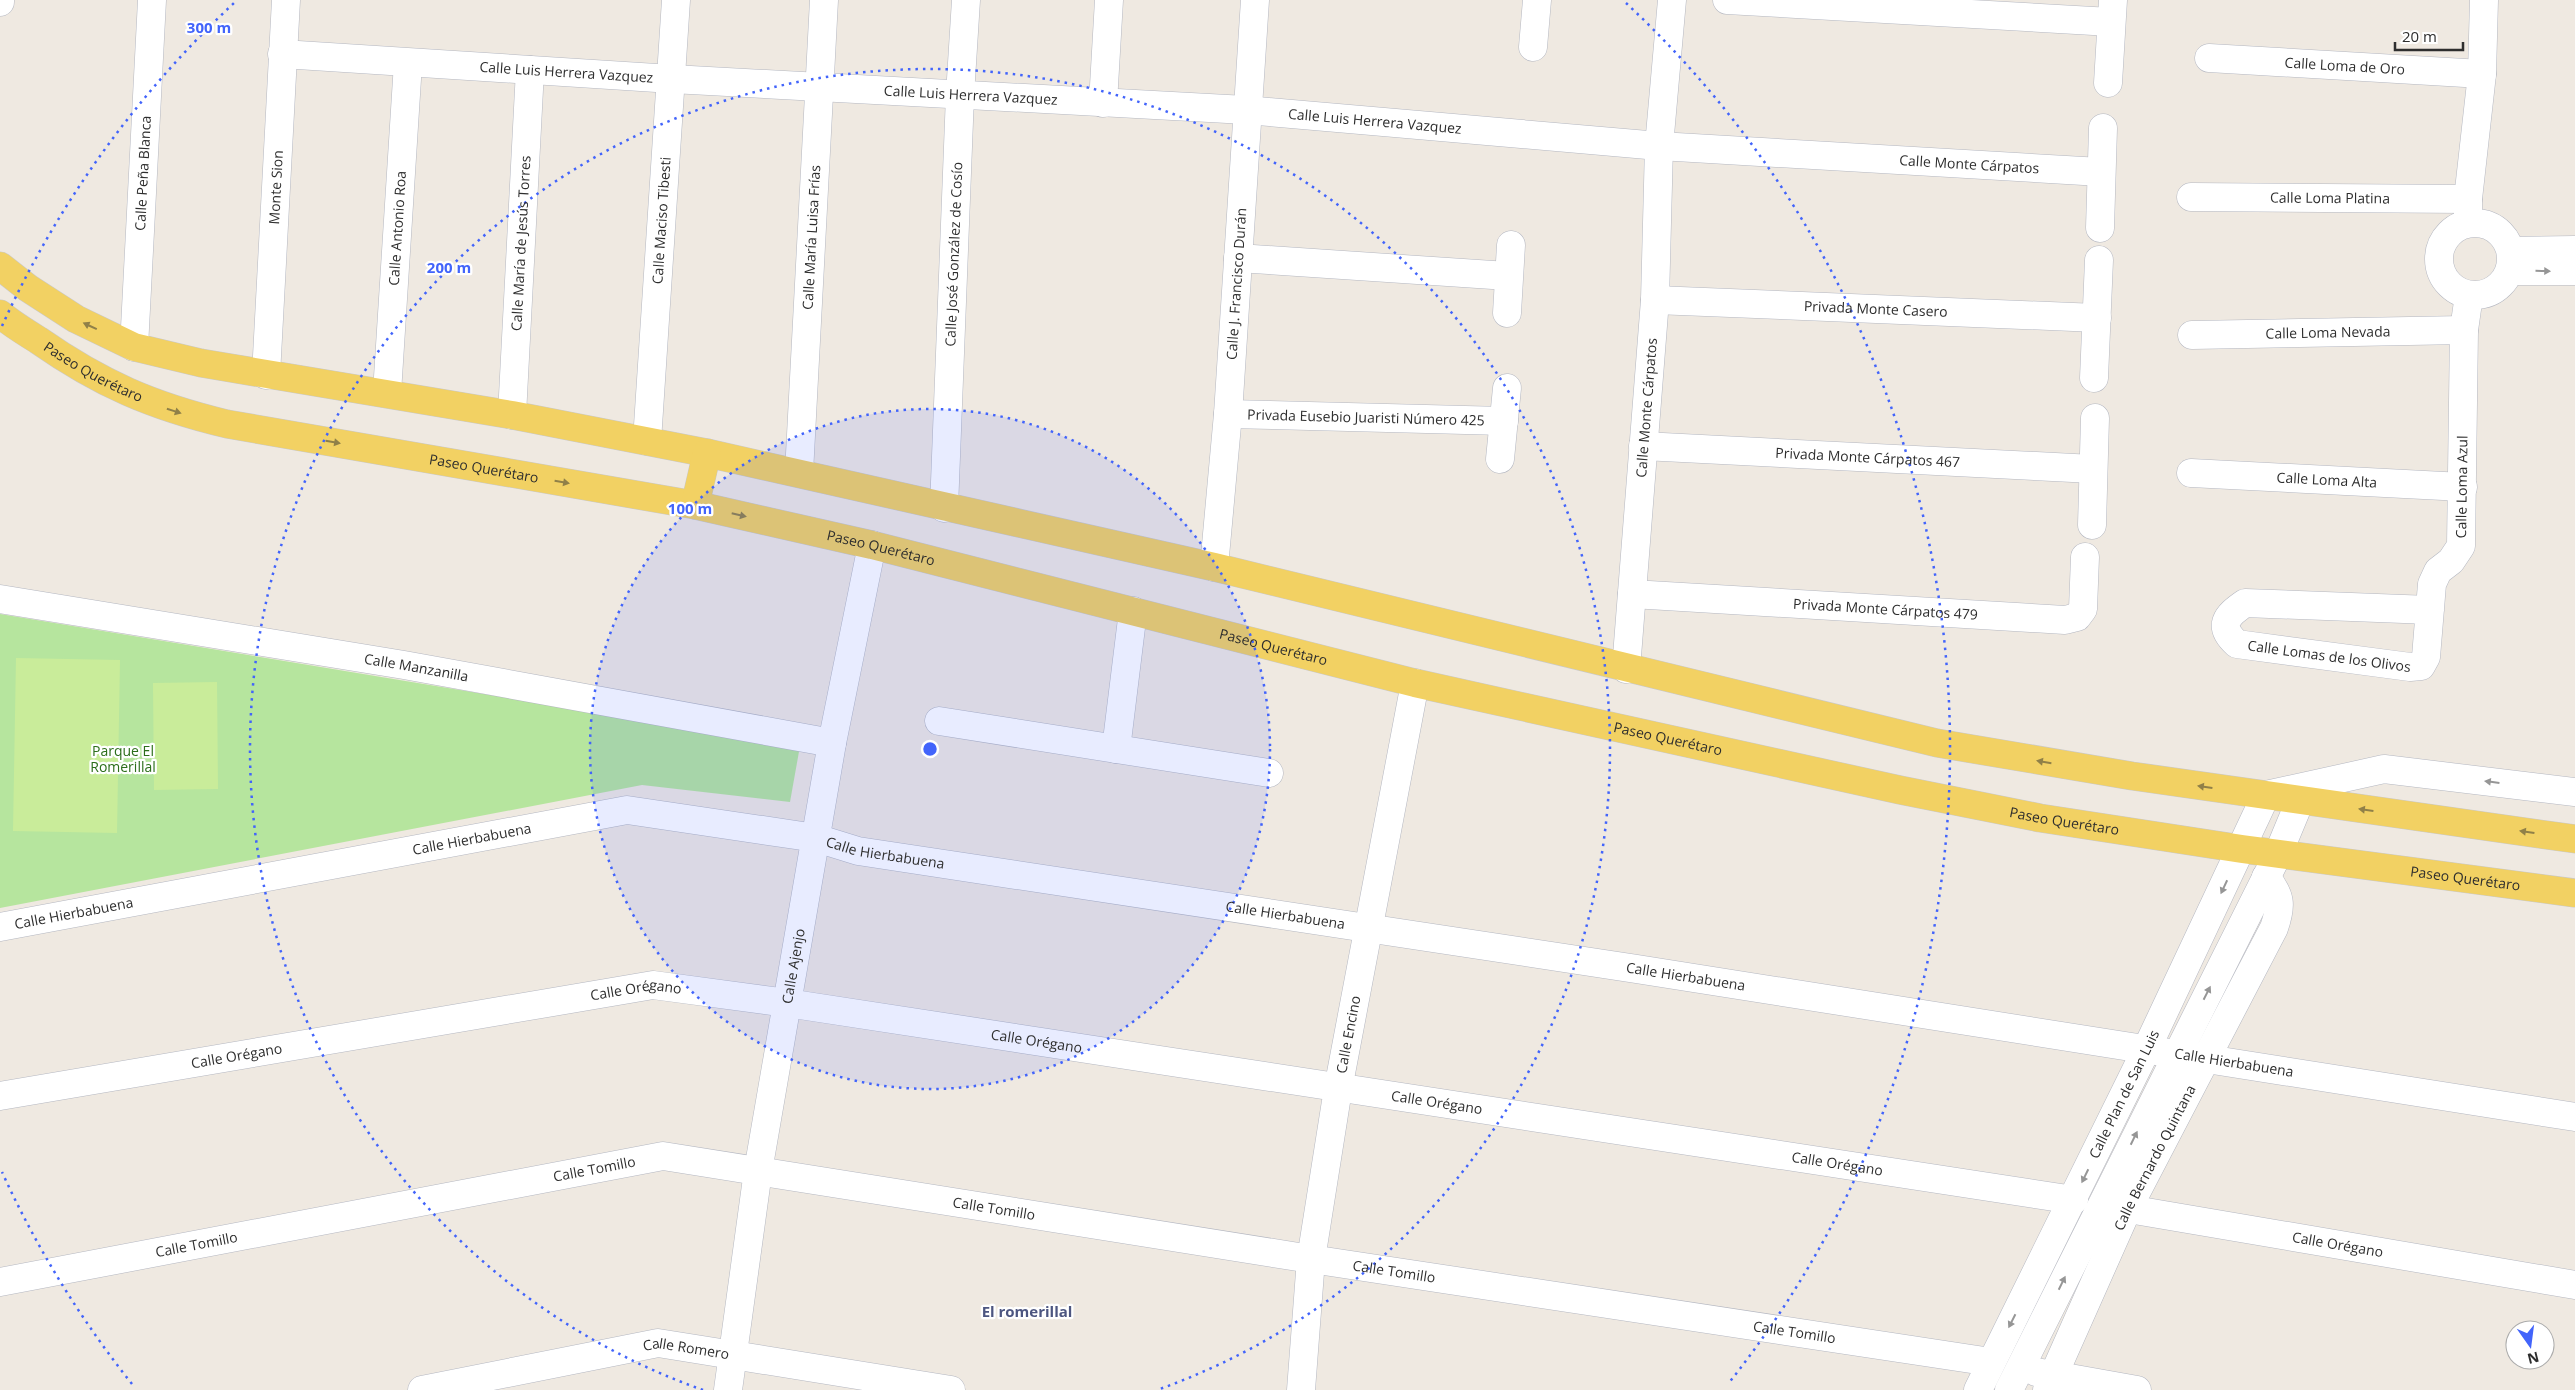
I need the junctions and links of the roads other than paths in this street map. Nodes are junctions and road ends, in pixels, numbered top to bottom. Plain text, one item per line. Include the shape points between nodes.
1 (152, 0) edge
2 (286, 0) edge
3 (676, 0) edge
4 (824, 0) edge
5 (966, 0) edge
6 (1109, 0) edge
7 (1255, 0) edge
8 (1537, 0) edge
9 (1672, 0) edge
10 (1727, 0) edge
11 (2484, 0) edge
12 (2112, 11) edge
13 (1533, 47) dead end
14 (282, 54) junction
15 (2209, 58) dead end
16 (408, 63) junction
17 (530, 70) junction
18 (2482, 74) junction
19 (672, 79) junction
20 (2108, 83) dead end
21 (819, 86) junction
22 (960, 95) junction
23 (1103, 103) junction
24 (1246, 110) junction
25 (2103, 128) dead end
26 (1660, 146) junction
27 (2101, 172) junction
28 (2191, 197) dead end
29 (2468, 211) junction
30 (2100, 228) dead end
31 (1511, 245) dead end
32 (2575, 250) edge
33 (1238, 258) junction
34 (2099, 260) dead end
35 (2511, 261) junction
36 (0, 266) edge
37 (2575, 271) edge
38 (1508, 276) junction
39 (2470, 295) junction
40 (1655, 300) junction
41 (1507, 313) dead end
42 (1, 317) edge
43 (2097, 318) junction
44 (2464, 330) junction
45 (2192, 335) dead end
46 (134, 347) junction
47 (266, 375) junction
48 (2094, 378) dead end
49 (1507, 388) dead end
50 (387, 393) junction
51 (512, 414) junction
52 (1228, 414) junction
53 (2095, 418) dead end
54 (1504, 421) junction
55 (647, 441) junction
56 (1643, 446) junction
57 (707, 453) junction
58 (1500, 459) dead end
59 (2093, 469) junction
60 (799, 473) junction
61 (2191, 473) dead end
62 (2463, 487) junction
63 (695, 505) junction
64 (944, 508) junction
65 (2092, 525) dead end
66 (872, 545) junction
67 (2085, 557) dead end
68 (1214, 567) junction
69 (1632, 594) junction
70 (0, 600) edge
71 (2430, 610) junction
72 (1133, 611) junction
73 (2421, 666) joint
74 (1626, 669) junction
75 (1415, 683) junction
76 (939, 721) dead end
77 (832, 743) junction
78 (1116, 749) junction
79 (1269, 773) dead end
80 (2575, 774) edge
81 (2563, 790) edge
82 (2266, 795) junction
83 (2300, 800) junction
84 (816, 838) junction
85 (2575, 839) edge
86 (2242, 849) junction
87 (2272, 865) junction
88 (2575, 892) edge
89 (0, 926) edge
90 (1370, 927) junction
91 (787, 1003) junction
92 (2147, 1048) junction
93 (2176, 1053) junction
94 (2205, 1058) junction
95 (1338, 1088) junction
96 (0, 1096) edge
97 (2575, 1117) edge
98 (758, 1171) junction
99 (2074, 1200) junction
100 (2114, 1206) junction
101 (1312, 1259) junction
102 (0, 1282) edge
103 (2575, 1285) edge
104 (734, 1354) junction
105 (1992, 1362) junction
106 (2014, 1379) edge
107 (2050, 1384) edge
108 (422, 1390) edge
109 (728, 1390) edge
110 (951, 1390) edge
111 (1301, 1390) edge
112 (1978, 1390) edge
113 (2137, 1390) edge

1 - 46 street, Calle Peña Blanca
2 - 14 street, Monte Sion
3 - 19 street, Calle Maciso Tibesti
4 - 21 street, Calle María Luisa Frías
5 - 22 street, Calle José González de Cosío
6 - 23 street
7 - 24 street, Calle J. Francisco Durán
8 - 13 street
9 - 26 street, Calle Monte Cárpatos
10 - 12 street
11 - 18 street
12 - 20 street
14 - 16 street, Calle Luis Herrera Vazquez
14 - 47 street, Monte Sion
15 - 18 street, Calle Loma de Oro
16 - 17 street, Calle Luis Herrera Vazquez
16 - 50 street, Calle Antonio Roa
17 - 19 street, Calle Luis Herrera Vazquez
17 - 51 street, Calle María de Jesús Torres
18 - 29 street
19 - 21 street, Calle Luis Herrera Vazquez
19 - 55 street, Calle Maciso Tibesti
21 - 22 street, Calle Luis Herrera Vazquez
21 - 60 street, Calle María Luisa Frías
22 - 23 street, Calle Luis Herrera Vazquez
22 - 64 street, Calle José González de Cosío
23 - 24 street, Calle Luis Herrera Vazquez
24 - 26 street, Calle Luis Herrera Vazquez
24 - 33 street, Calle J. Francisco Durán
25 - 27 street
26 - 27 street, Calle Monte Cárpatos
26 - 40 street, Calle Monte Cárpatos
27 - 30 street
28 - 29 street, Calle Loma Platina
29 - 35 street via 2502,235
29 - 39 street via 2440,250 2440,270 2451,287
31 - 38 street
32 - 35 street
33 - 38 street
33 - 52 street, Calle J. Francisco Durán
34 - 43 street
35 -> 37 street
35 - 39 street via 2501,285 2486,294
46 -> 36 main road via 76,319
38 - 41 street
39 - 44 street, Calle Loma Azul
40 - 43 street, Privada Monte Casero
40 - 56 street, Calle Monte Cárpatos
42 -> 63 main road, Paseo Querétaro via 67,360 128,394 177,412 236,426
43 - 48 street
44 - 45 street, Calle Loma Nevada
44 - 62 street, Calle Loma Azul
46 - 47 main road
47 - 50 main road
49 - 54 street, Privada Eusebio Juaristi Número 425
50 - 51 main road
51 - 55 main road
52 - 54 street, Privada Eusebio Juaristi Número 425
52 - 68 street, Calle J. Francisco Durán
53 - 59 street
54 - 58 street, Privada Eusebio Juaristi Número 425
55 - 57 main road
56 - 59 street, Privada Monte Cárpatos 467
56 - 69 street, Calle Monte Cárpatos
57 - 60 main road
57 - 63 main road
59 - 65 street
60 - 64 main road
61 - 62 street, Calle Loma Alta
62 - 71 street, Calle Loma Azul via 2461,546 2438,571 2432,584
63 -> 66 main road, Paseo Querétaro
64 - 68 main road
66 - 72 main road, Paseo Querétaro
66 - 77 street, Calle Ajenjo
67 - 69 street, Privada Monte Cárpatos 479 via 2082,609 2077,616 2065,620
68 - 74 main road
69 - 74 street, Calle Monte Cárpatos
70 - 77 street, Calle Manzanilla via 404,665
71 - 73 street, Calle Loma Azul via 2426,657
71 - 73 street, Calle Lomas de los Olivos via 2245,603 2231,612 2225,623 2227,635 2237,644
72 - 75 main road, Paseo Querétaro
72 - 78 street
82 -> 74 main road via 1937,743
75 - 86 main road, Paseo Querétaro via 1900,790 2040,818
75 - 90 street, Calle Encino
76 - 78 street
77 - 84 street, Calle Ajenjo
78 - 79 street
80 - 81 street
81 -> 82 street via 2384,769
82 - 83 main road
82 - 86 street, Calle Plan de San Luis
85 -> 83 main road
83 - 87 street, Calle Plan de San Luis
84 - 89 street, Calle Hierbabuena via 627,810
84 - 90 street, Calle Hierbabuena via 858,851
84 - 91 street, Calle Ajenjo
86 - 87 main road, Paseo Querétaro
86 -> 92 street, Calle Plan de San Luis
87 - 88 main road, Paseo Querétaro
93 -> 87 street, Calle Plan de San Luis
87 - 94 street, Calle Bernardo Quintana via 2280,912
90 - 92 street, Calle Hierbabuena
90 - 95 street, Calle Encino
91 - 95 street, Calle Orégano
91 - 96 street, Calle Orégano via 653,985
91 - 98 street, Calle Ajenjo
92 - 93 street, Calle Hierbabuena
92 -> 99 street, Calle Plan de San Luis
93 - 94 street, Calle Hierbabuena
100 -> 93 street, Calle Plan de San Luis
94 - 97 street, Calle Hierbabuena
94 - 100 street, Calle Bernardo Quintana
95 - 99 street, Calle Orégano
95 - 101 street, Calle Encino
98 - 101 street, Calle Tomillo
98 - 102 street, Calle Tomillo via 664,1156
98 - 104 street, Calle Ajenjo
99 -> 105 street, Calle Plan de San Luis
100 - 103 street, Calle Orégano
106 -> 100 street, Calle Plan de San Luis
100 - 107 street, Calle Bernardo Quintana
101 - 105 street, Calle Tomillo
101 - 111 street, Calle Encino
104 - 108 street, Calle Romero via 658,1343
104 - 109 street, Calle Ajenjo
104 - 110 street, Calle Romero
105 - 112 street, Calle Plan de San Luis
106 - 107 street
107 - 113 street

